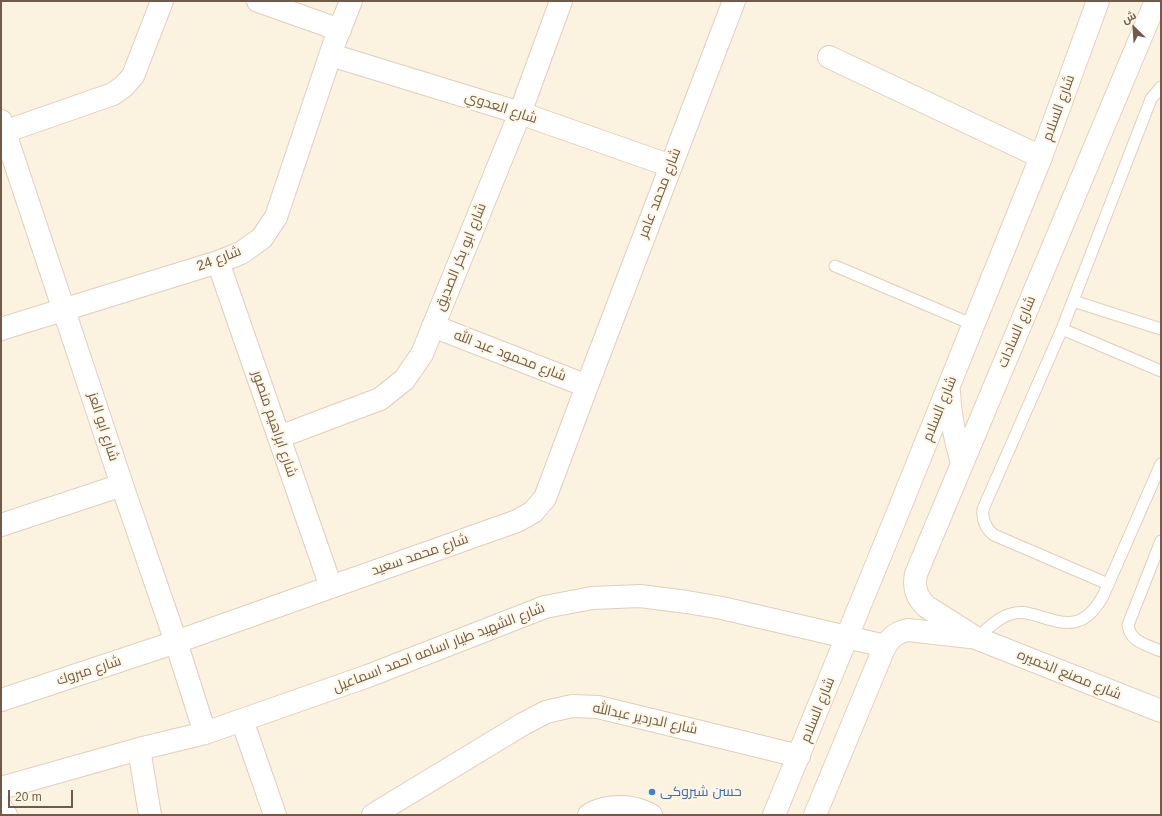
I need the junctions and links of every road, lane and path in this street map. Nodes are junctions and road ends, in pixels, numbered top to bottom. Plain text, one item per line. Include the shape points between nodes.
1 (162, 1) edge
2 (258, 1) edge
3 (351, 1) edge
4 (560, 1) edge
5 (734, 1) edge
6 (1098, 1) edge
7 (1156, 11) edge
8 (340, 30) junction
9 (331, 55) junction
10 (830, 57) dead end
11 (1161, 87) edge
12 (520, 113) junction
13 (2, 129) edge
14 (1041, 157) junction
15 (671, 166) junction
16 (218, 262) junction
17 (835, 266) dead end
18 (1073, 302) junction
19 (64, 310) junction
20 (974, 324) junction
21 (433, 326) junction
22 (1, 329) edge
23 (1062, 330) junction
24 (1161, 330) edge
25 (1161, 371) edge
26 (587, 386) junction
27 (949, 386) junction
28 (279, 437) junction
29 (962, 463) junction
30 (1161, 464) edge
31 (122, 485) junction
32 (1, 525) edge
33 (1161, 541) edge
34 (1108, 584) junction
35 (331, 587) junction
36 (847, 637) junction
37 (976, 638) junction
38 (176, 642) junction
39 (885, 646) junction
40 (1161, 651) edge
41 (1, 700) edge
42 (1161, 711) edge
43 (242, 720) junction
44 (205, 733) junction
45 (139, 750) junction
46 (799, 756) junction
47 (1, 788) edge
48 (1, 807) edge
49 (6, 815) edge
50 (150, 815) edge
51 (275, 815) edge
52 (373, 815) edge
53 (589, 815) edge
54 (651, 815) edge
55 (774, 815) edge
56 (815, 815) edge

1 - 13 street via 133,76 124,86 113,94
2 - 8 street
3 - 8 street, شارع 24
4 - 12 street, شارع ابو بكر الصديق
5 - 15 street, شارع محمد عامر
6 - 14 street, شارع السلام
7 - 29 street, شارع السادات
8 - 9 street, شارع 24
9 - 12 street, شارع العدوي
9 - 16 street, شارع 24 via 276,216 262,238 241,253
10 - 14 street
11 - 18 lane via 1151,99
12 - 15 street, شارع العدوي
12 - 21 street, شارع ابو بكر الصديق
13 - 19 street, شارع ابو العز
14 - 20 street, شارع السلام
15 - 26 street, شارع محمد عامر
16 - 19 street, شارع 24
16 - 28 street, شارع ابراهيم منصور
17 - 20 lane
18 - 23 lane
18 - 24 lane
19 - 22 street, شارع 24
19 - 31 street, شارع ابو العز
20 - 27 street, شارع السلام
21 - 26 street, شارع محمود عبد الله
21 - 28 street, شارع ابو بكر الصديق via 422,354 404,380 380,399
23 - 25 lane
23 - 34 lane via 984,504 983,520 989,531 994,534
26 - 35 street, شارع محمد سعيد via 546,498 533,512 517,521
27 - 29 street via 950,413
27 - 36 street, شارع السلام
28 - 35 street, شارع ابراهيم منصور
29 - 37 street, شارع السادات via 914,582 918,596 927,607
30 - 34 lane
31 - 32 street
31 - 38 street, شارع ابو العز
33 - 40 lane via 1128,625 1131,636 1136,641
34 - 37 lane via 1097,607 1077,622 1060,622 1027,613 1012,613 1004,616
35 - 38 street, شارع محمد سعيد
36 - 39 street, شارع الشهيد طيار اسامه احمد اسماعيل
36 - 43 street, شارع الشهيد طيار اسامه احمد اسماعيل via 687,602 640,596 592,598 545,607 368,676
36 - 46 street, شارع السلام
37 - 39 street via 908,630 894,635
37 - 42 street, شارع مصنع الخميره
38 - 41 street, شارع مبروك
38 - 44 street, شارع ابو العز
39 - 56 street
43 - 44 street, شارع الشهيد طيار اسامه احمد اسماعيل
43 - 51 street
44 - 45 street, شارع الشهيد طيار اسامه احمد اسماعيل
45 - 47 street, شارع الشهيد طيار اسامه احمد اسماعيل
45 - 50 street
46 - 52 street, شارع الدردير عبدالله via 598,707 572,706 546,712 523,724
46 - 55 street, شارع السلام
48 - 49 street
53 - 54 street via 615,807 636,809

